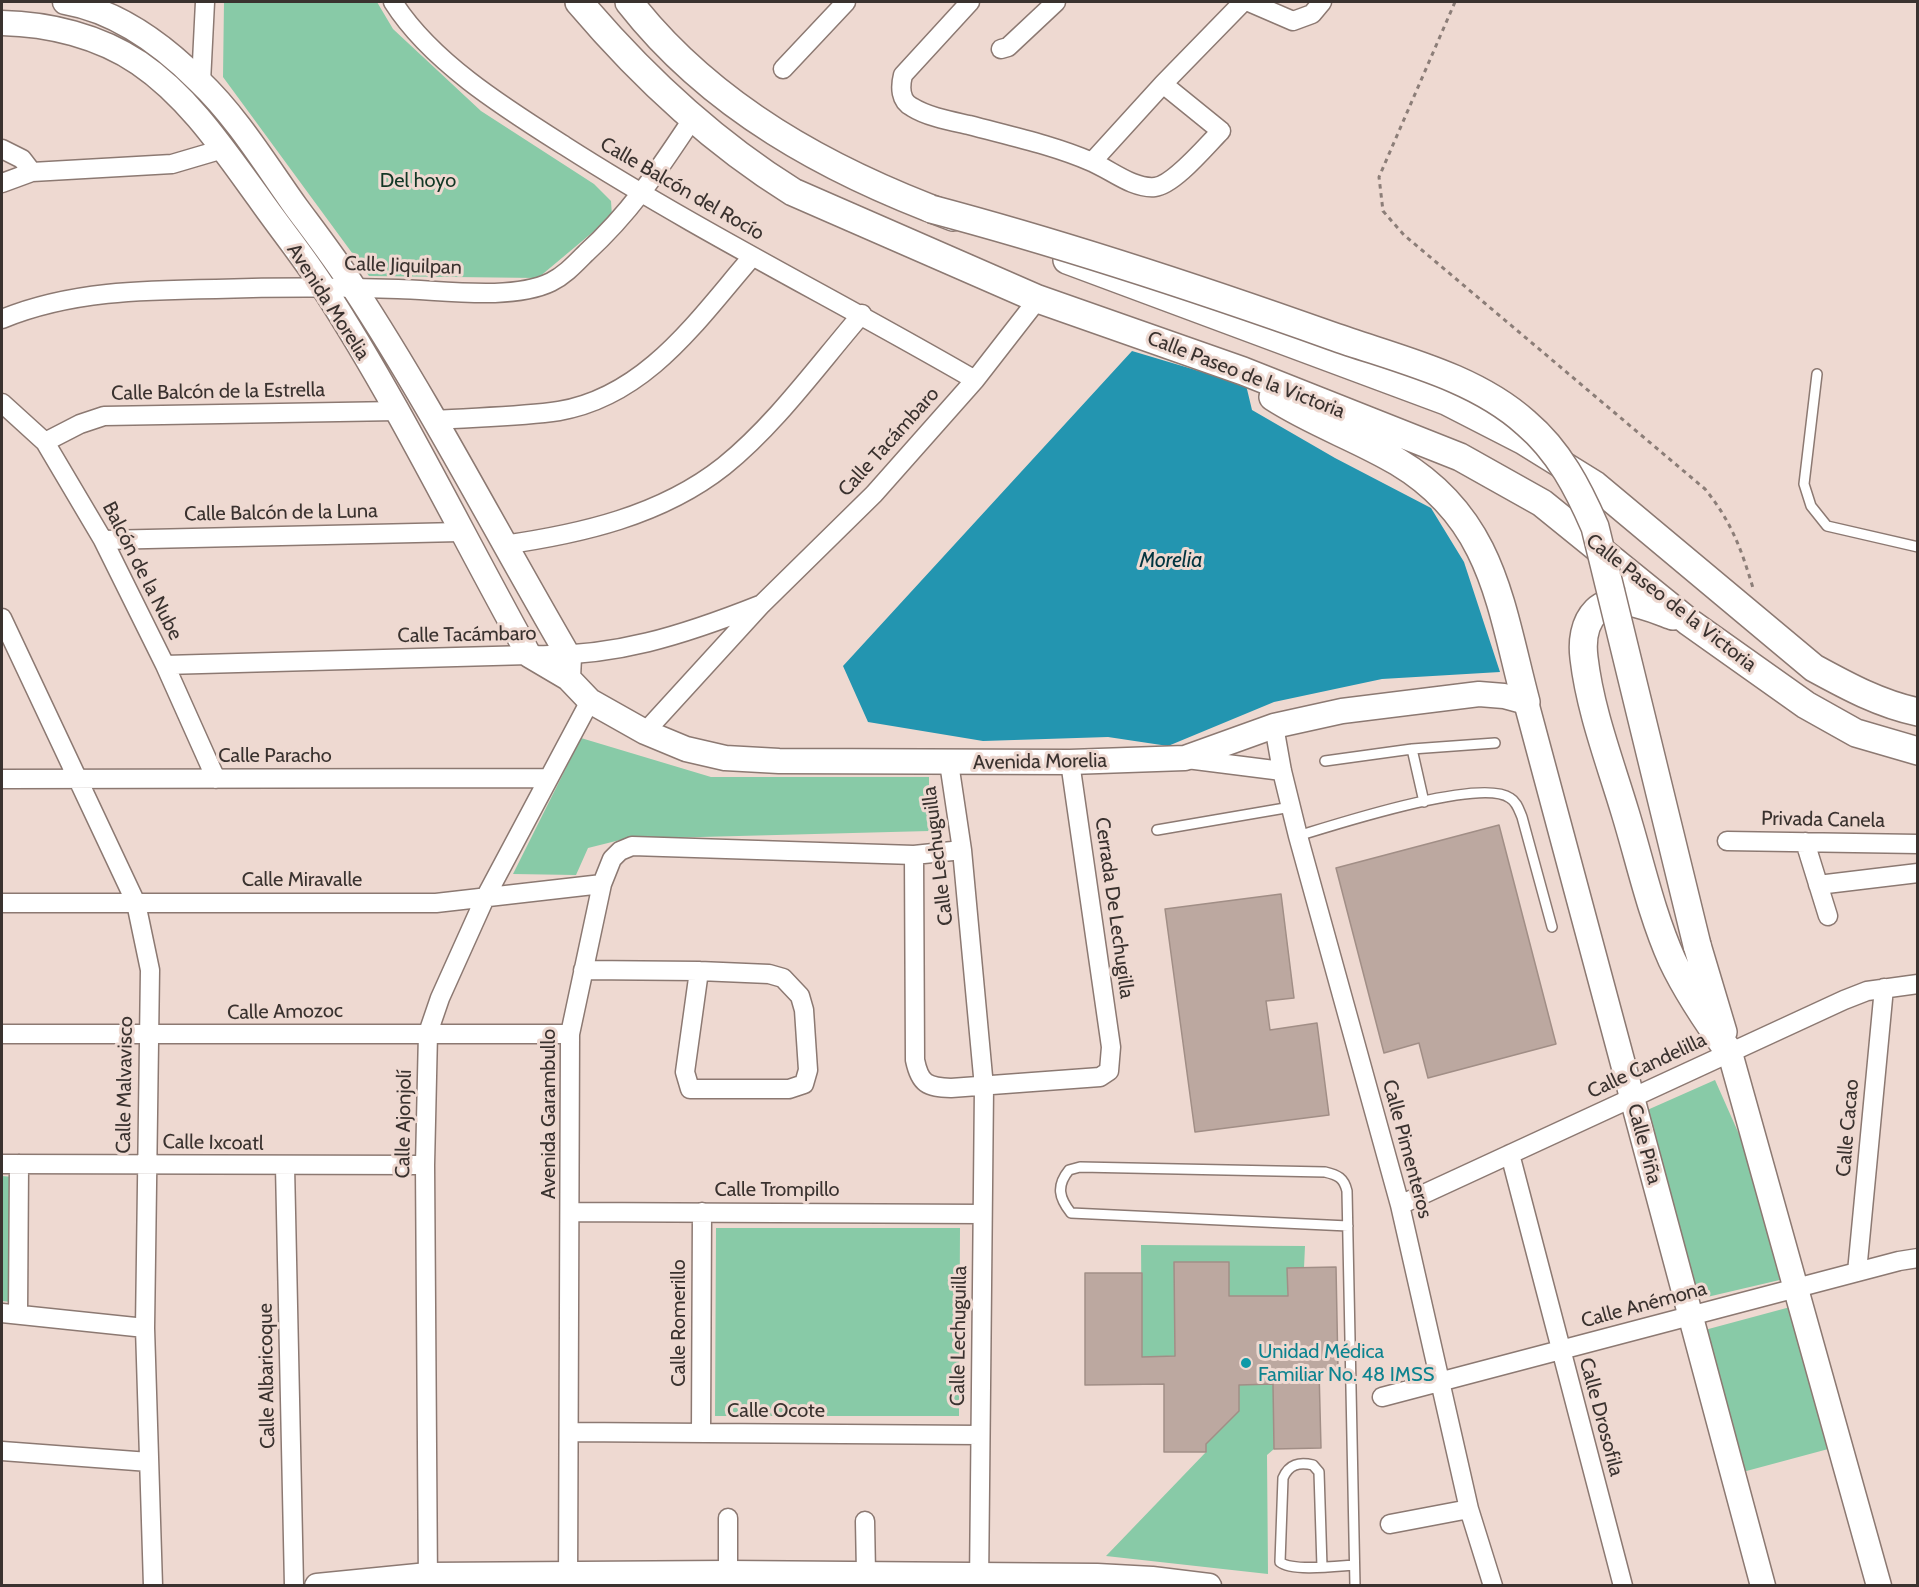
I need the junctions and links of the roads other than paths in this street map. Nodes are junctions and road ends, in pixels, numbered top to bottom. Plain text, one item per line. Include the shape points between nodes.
1 (75, 2) edge
2 (205, 2) edge
3 (393, 2) edge
4 (579, 2) edge
5 (629, 2) edge
6 (846, 2) edge
7 (970, 2) edge
8 (1056, 2) edge
9 (1243, 2) edge
10 (1249, 2) edge
11 (1322, 2) edge
12 (2, 23) edge
13 (1001, 49) dead end
14 (783, 69) dead end
15 (201, 82) junction
16 (1163, 84) junction
17 (693, 118) junction
18 (2, 149) edge
19 (223, 149) junction
20 (1092, 162) junction
21 (32, 172) junction
22 (2, 183) edge
23 (642, 195) junction
24 (931, 209) junction
25 (752, 257) junction
26 (322, 286) junction
27 (354, 287) junction
28 (1038, 299) junction
29 (862, 315) junction
30 (2, 319) edge
31 (1243, 371) junction
32 (1817, 374) dead end
33 (975, 380) junction
34 (2, 403) edge
35 (397, 411) junction
36 (435, 420) junction
37 (45, 442) junction
38 (460, 532) junction
39 (103, 540) junction
40 (503, 545) junction
41 (1917, 547) edge
42 (762, 604) junction
43 (2, 618) edge
44 (1689, 622) junction
45 (10, 655) edge
46 (529, 655) junction
47 (165, 665) junction
48 (569, 667) junction
49 (590, 701) junction
50 (1526, 702) junction
51 (1917, 712) edge
52 (1274, 726) junction
53 (645, 732) junction
54 (1495, 743) dead end
55 (1412, 749) junction
56 (1917, 751) edge
57 (1185, 758) junction
58 (1325, 760) dead end
59 (1070, 762) junction
60 (949, 763) junction
61 (1282, 771) junction
62 (549, 778) junction
63 (2, 779) edge
64 (76, 779) junction
65 (216, 779) junction
66 (1424, 802) junction
67 (1291, 807) junction
68 (1157, 830) dead end
69 (1298, 836) junction
70 (1727, 841) dead end
71 (1805, 842) junction
72 (1917, 844) edge
73 (962, 850) junction
74 (914, 855) junction
75 (1917, 873) edge
76 (602, 884) junction
77 (1818, 885) junction
78 (485, 898) junction
79 (2, 903) edge
80 (136, 903) junction
81 (1828, 916) dead end
82 (1552, 927) dead end
83 (583, 970) junction
84 (699, 971) junction
85 (1917, 984) edge
86 (1884, 988) junction
87 (428, 1033) junction
88 (2, 1034) edge
89 (570, 1034) junction
90 (149, 1036) junction
91 (1730, 1053) junction
92 (1112, 1060) joint
93 (984, 1087) junction
94 (1632, 1098) junction
95 (1510, 1154) junction
96 (10, 1164) edge
97 (145, 1165) junction
98 (285, 1166) junction
99 (425, 1166) junction
100 (1400, 1205) junction
101 (571, 1212) junction
102 (702, 1212) junction
103 (982, 1214) junction
104 (1348, 1226) junction
105 (1917, 1258) edge
106 (1857, 1272) junction
107 (1796, 1288) junction
108 (10, 1313) edge
109 (1690, 1316) junction
110 (145, 1328) junction
111 (1559, 1350) junction
112 (1440, 1382) junction
113 (1382, 1397) dead end
114 (570, 1432) junction
115 (701, 1433) junction
116 (980, 1435) junction
117 (2, 1451) edge
118 (149, 1462) junction
119 (1470, 1509) junction
120 (728, 1518) dead end
121 (865, 1521) dead end
122 (1390, 1524) dead end
123 (1354, 1565) junction
124 (1322, 1567) junction
125 (728, 1573) junction
126 (866, 1573) junction
127 (428, 1580) edge
128 (568, 1580) edge
129 (979, 1580) edge
130 (153, 1586) edge
131 (294, 1586) edge
132 (317, 1586) edge
133 (1209, 1586) edge
134 (1355, 1586) edge
135 (1492, 1586) edge
136 (1623, 1586) edge
137 (1763, 1586) edge
138 (1878, 1586) edge

1 - 15 main road, Avenida Morelia via 119,20 157,44
2 - 15 street
3 - 23 street, Calle Balcón del Rocío via 421,39 504,107
4 - 17 main road, Calle Paseo de la Victoria via 649,79
5 - 24 main road, Calle Paseo de la Victoria via 679,59 772,131 817,157
6 - 14 street
7 - 20 street via 903,75 903,98 911,107 954,122 1049,146
8 - 13 street via 1008,47
9 - 16 street
10 - 11 street via 1293,21 1312,14
12 - 19 main road, Avenida Morelia via 45,25 99,43 138,62 186,104
15 - 27 main road, Avenida Morelia
16 - 20 street
16 - 20 street via 1221,131 1170,182 1156,187 1140,185
17 - 23 street, Calle Jiquilpan
17 - 28 main road, Calle Paseo de la Victoria via 758,171 793,192
18 - 21 street via 22,159
19 - 21 street via 172,164
19 - 26 main road, Avenida Morelia
21 - 22 street
23 - 25 street, Calle Balcón del Rocío
23 - 27 street, Calle Jiquilpan via 564,274 539,286 493,291
24 - 51 main road, Calle Paseo de la Victoria via 1455,405 1524,441 1594,485 1814,668 1852,689
24 - 91 main road, bridge via 1094,254 1419,367 1487,394 1525,422 1555,453 1579,489 1595,527 1697,945
25 - 29 street, Calle Balcón del Rocío
25 - 36 street via 671,351 640,377 605,397 560,410
26 - 27 street, Calle Jiquilpan
26 - 30 street, Calle Jiquilpan via 173,289 84,296 31,307
26 - 35 main road, Avenida Morelia
27 - 36 main road, Avenida Morelia
28 - 31 main road, Calle Paseo de la Victoria
28 - 33 street, Calle Tacámbaro
29 - 33 street, Calle Balcón del Rocío
29 - 40 street via 768,423 715,472 680,494 616,522 554,538
31 - 44 main road, Calle Paseo de la Victoria via 1470,462 1542,503
31 - 50 main road via 1270,396 1406,467 1451,503 1487,559
32 - 41 lane via 1804,484 1811,506 1827,526
33 - 42 street, Calle Tacámbaro via 874,494
34 - 37 street, Balcón de la Nube
35 - 37 street, Calle Balcón de la Estrella via 104,416 80,423
35 - 38 main road, Avenida Morelia
36 - 40 main road, Avenida Morelia
37 - 39 street, Balcón de la Nube
38 - 39 street, Calle Balcón de la Luna
38 - 46 main road, Avenida Morelia
39 - 47 street, Balcón de la Nube
40 - 48 main road, Avenida Morelia
42 - 48 street, Calle Tacámbaro via 705,627
42 - 53 street, Calle Tacámbaro
43 - 45 street, Calle Malvavisco
44 - 56 main road, Calle Paseo de la Victoria via 1806,705 1856,733
44 - 91 main road via 1629,601 1606,604 1595,612 1584,631 1584,656 1608,755 1672,959 1695,1004
45 - 64 street, Calle Malvavisco
46 - 47 street, Calle Tacámbaro
46 - 48 main road, Avenida Morelia
47 - 65 street, Balcón de la Nube
48 - 49 main road, Avenida Morelia
49 - 53 main road, Avenida Morelia
49 - 62 street, Calle Ajonjolí
50 - 52 main road, Avenida Morelia via 1479,694 1342,711
50 - 94 main road, Calle Piña
52 - 57 main road, Avenida Morelia
52 - 61 street, Calle Pimenteros
53 - 60 main road, Avenida Morelia via 686,749 725,758
54 - 55 lane
55 - 58 lane
55 - 66 lane
57 - 59 main road, Avenida Morelia
57 - 61 street
59 - 60 main road, Avenida Morelia
59 - 92 street, Cerrada De Lechugilla
60 - 73 street, Calle Lechuguilla
61 - 67 street, Calle Pimenteros
62 - 65 street, Calle Paracho
62 - 78 street, Calle Ajonjolí
63 - 64 street, Calle Paracho
64 - 65 street, Calle Paracho
64 - 80 street, Calle Malvavisco
66 - 69 lane
66 - 82 lane via 1457,795 1509,796 1522,817
67 - 68 lane
67 - 69 street, Calle Pimenteros
69 - 100 street, Calle Pimenteros
70 - 71 street, Privada Canela
71 - 72 street, Privada Canela
71 - 77 street
73 - 74 street, Avenida Garambullo
73 - 93 street, Calle Lechuguilla
74 - 76 street, Avenida Garambullo via 632,846 612,859
74 - 93 street, Calle Lechuguilla via 918,1072 929,1087
75 - 77 street
76 - 78 street, Calle Miravalle
76 - 83 street, Avenida Garambullo
77 - 81 street
78 - 80 street, Calle Miravalle via 436,903
78 - 87 street, Calle Ajonjolí
79 - 80 street, Calle Miravalle
80 - 90 street, Calle Malvavisco via 150,970
83 - 84 street
83 - 89 street, Avenida Garambullo
84 - 84 street via 769,974 792,985 804,1010 808,1070 804,1084 789,1089 690,1089 685,1072
85 - 86 street, Calle Candelilla
86 - 91 street, Calle Candelilla via 1844,1000
86 - 106 street, Calle Cacao
87 - 89 street, Calle Amozoc
87 - 90 street, Calle Amozoc
87 - 99 street, Calle Ajonjolí
88 - 90 street, Calle Amozoc
89 - 101 street, Avenida Garambullo
90 - 97 street, Calle Malvavisco
91 - 94 street, Calle Candelilla
91 - 107 main road
92 - 93 street, Calle Lechuguilla via 1109,1071 1100,1077
93 - 103 street, Calle Lechuguilla
94 - 95 street, Calle Candelilla
94 - 109 main road, Calle Piña
95 - 100 street, Calle Candelilla
95 - 111 street, Calle Drosofila
96 - 97 street, Calle Ixcoatl
96 - 108 street
97 - 98 street, Calle Ixcoatl
97 - 110 street, Calle Malvavisco
98 - 99 street, Calle Ixcoatl
98 - 131 street, Calle Albaricoque
99 - 127 street, Calle Ajonjolí
100 - 112 street, Calle Pimenteros
101 - 102 street, Calle Trompillo
101 - 114 street, Avenida Garambullo
102 - 103 street, Calle Trompillo
102 - 115 street, Calle Romerillo
103 - 116 street, Calle Lechuguilla
104 - 104 lane via 1345,1182 1338,1174 1325,1172 1080,1167 1069,1170 1060,1183 1060,1195 1071,1213
104 - 123 lane
105 - 106 street, Calle Anémona
106 - 107 street, Calle Anémona
107 - 109 street, Calle Anémona
107 - 138 main road
108 - 110 street
109 - 111 street, Calle Anémona
109 - 137 main road, Calle Piña
110 - 118 street, Calle Malvavisco
111 - 112 street, Calle Anémona
111 - 136 street, Calle Drosofila
112 - 113 street, Calle Anémona
112 - 119 street, Calle Pimenteros
114 - 115 street, Calle Ocote
114 - 128 street, Avenida Garambullo
115 - 116 street, Calle Ocote
116 - 129 street, Calle Lechuguilla
117 - 118 street
118 - 130 street, Calle Malvavisco
119 - 122 street
119 - 135 street, Calle Pimenteros
120 - 125 street
121 - 126 street
123 - 124 lane
123 - 134 lane
124 - 124 lane via 1280,1562 1283,1478 1295,1464 1313,1465 1319,1472
125 - 126 main road
125 - 128 main road
126 - 129 main road
127 - 128 main road
127 - 132 main road
129 - 133 main road via 1152,1579

